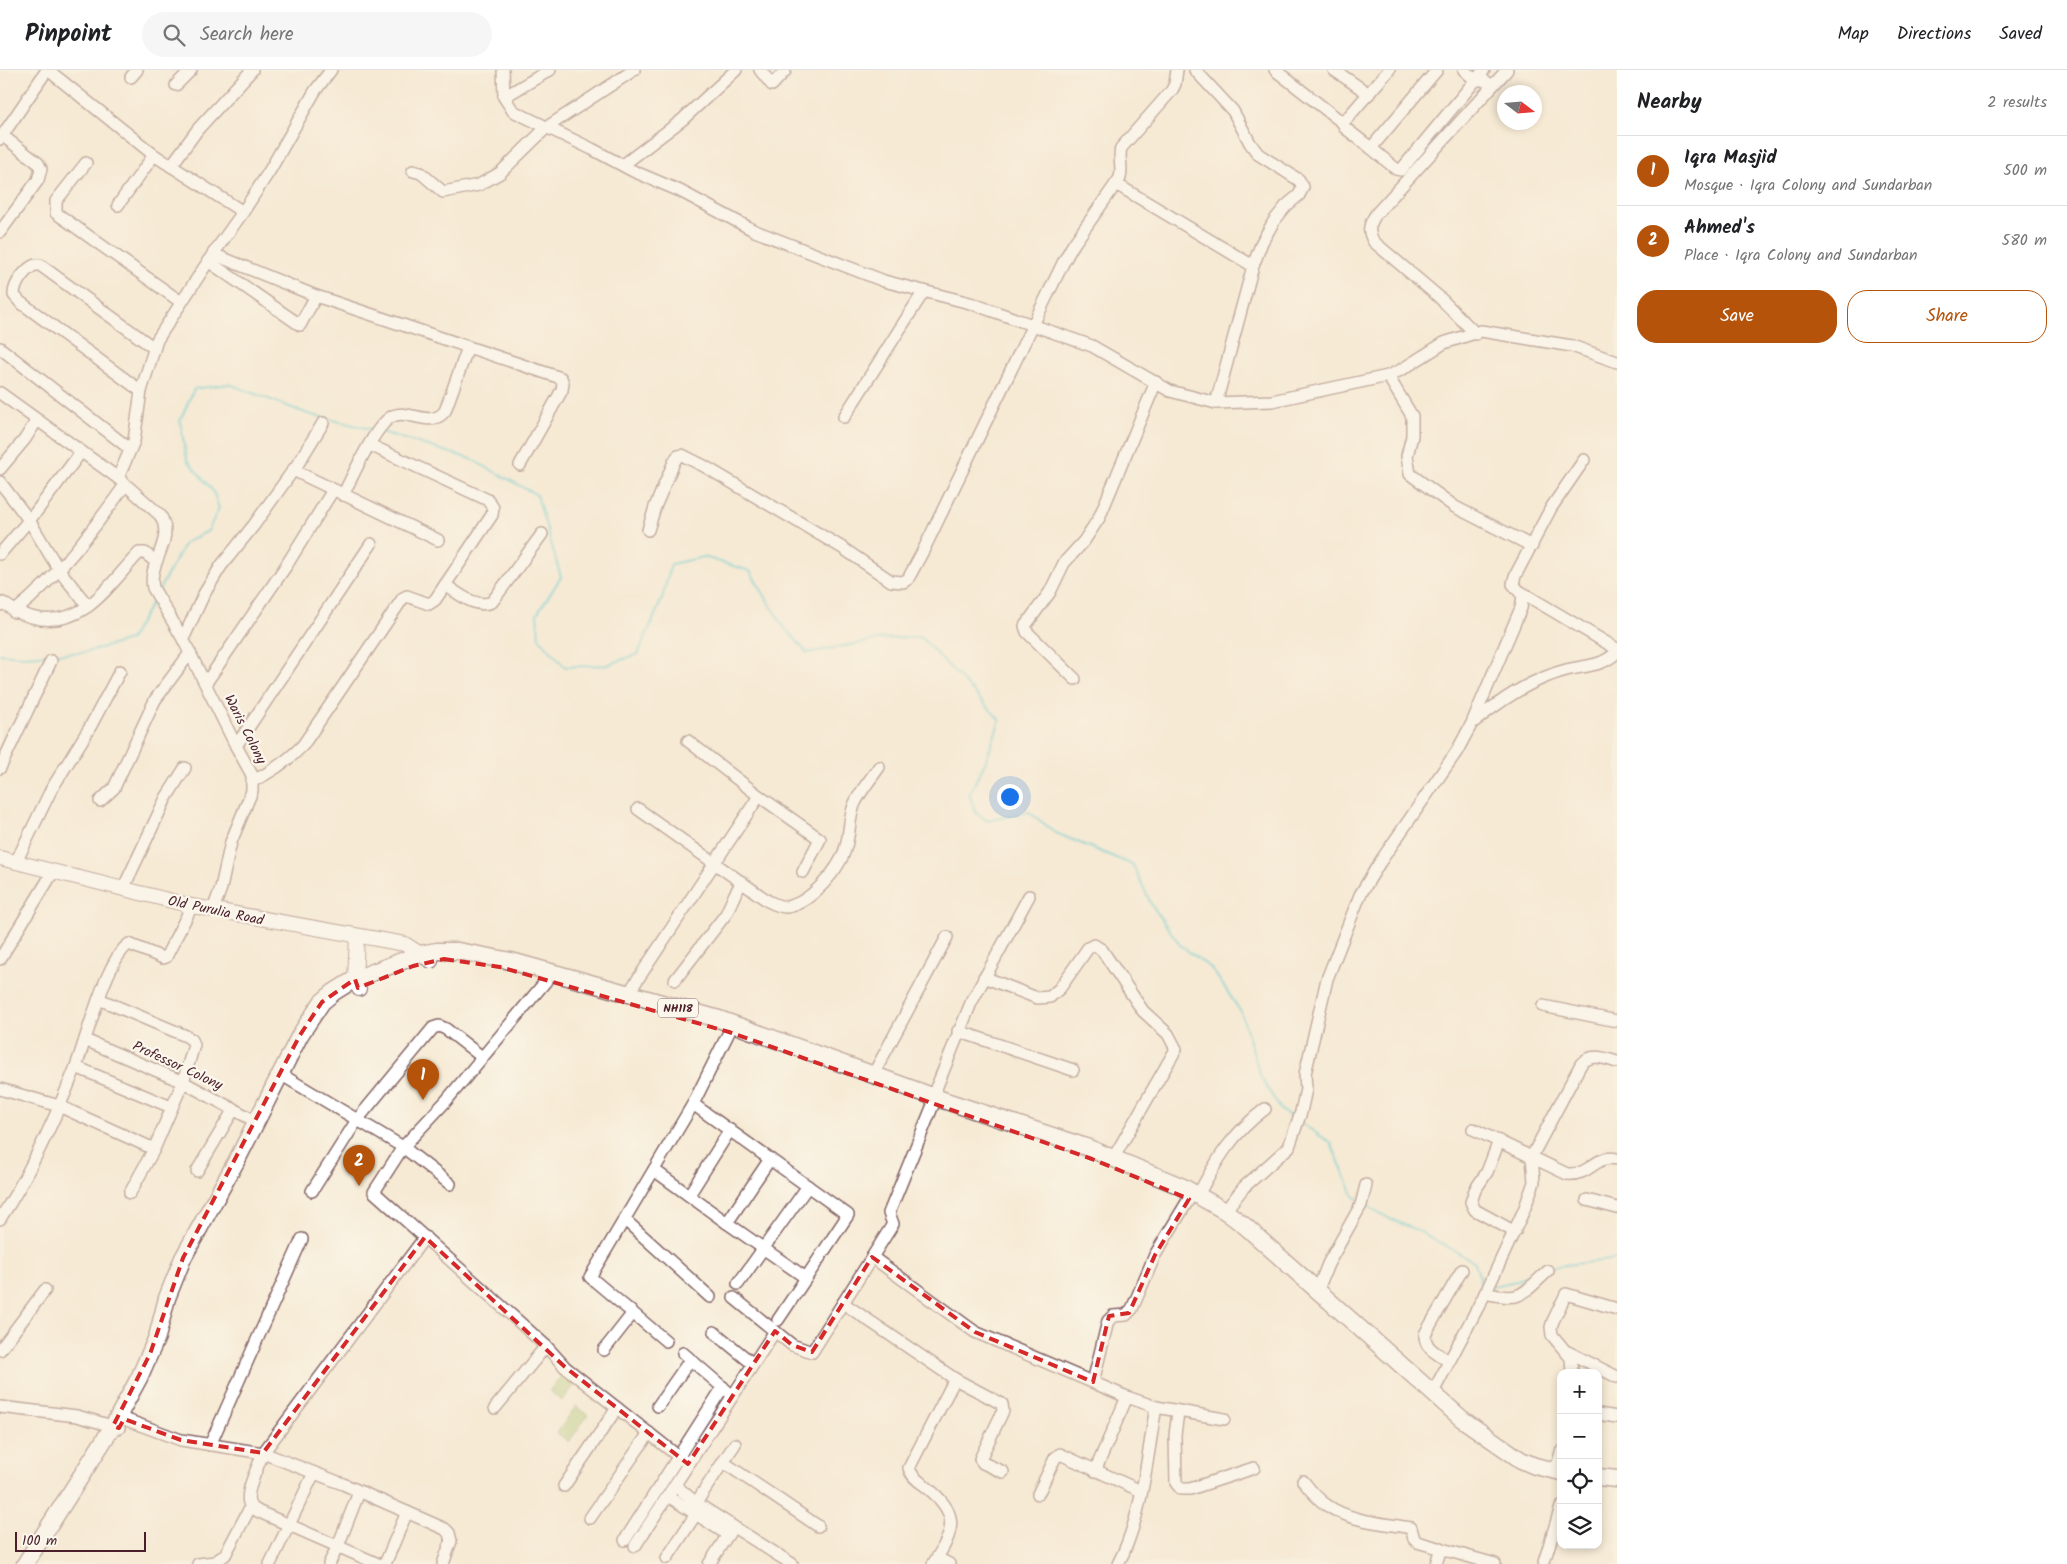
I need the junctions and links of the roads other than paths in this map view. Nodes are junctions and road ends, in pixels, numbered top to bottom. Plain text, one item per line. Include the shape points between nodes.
1 (48, 70) edge
2 (191, 70) edge
3 (252, 70) edge
4 (332, 70) edge
5 (504, 70) edge
6 (550, 70) edge
7 (634, 70) edge
8 (736, 70) edge
9 (760, 70) edge
10 (783, 70) edge
11 (1177, 70) edge
12 (1194, 70) edge
13 (1275, 70) edge
14 (1334, 70) edge
15 (1389, 70) edge
16 (1437, 70) edge
17 (1464, 70) edge
18 (1484, 70) edge
19 (1507, 70) edge
20 (1475, 80) junction
21 (176, 85) dead end
22 (1492, 86) junction
23 (1368, 94) junction
24 (1484, 96) junction
25 (504, 97) junction
26 (1343, 123) junction
27 (547, 127) junction
28 (1, 138) edge
29 (1370, 148) junction
30 (154, 155) junction
31 (86, 163) dead end
32 (171, 166) junction
33 (623, 166) junction
34 (413, 171) dead end
35 (1116, 184) junction
36 (118, 205) dead end
37 (243, 212) junction
38 (0, 232) edge
39 (210, 257) junction
40 (1253, 266) junction
41 (924, 292) junction
42 (316, 296) junction
43 (180, 302) junction
44 (1033, 325) junction
45 (1476, 334) junction
46 (468, 347) junction
47 (0, 348) edge
48 (154, 348) junction
49 (1617, 362) edge
50 (1388, 376) junction
51 (1156, 382) junction
52 (141, 391) junction
53 (0, 393) edge
54 (1216, 402) junction
55 (844, 417) dead end
56 (38, 420) junction
57 (323, 423) dead end
58 (372, 440) junction
59 (130, 449) junction
60 (81, 452) junction
61 (1584, 460) dead end
62 (520, 465) dead end
63 (0, 469) edge
64 (293, 470) junction
65 (0, 482) edge
66 (122, 482) junction
67 (338, 493) junction
68 (29, 520) junction
69 (648, 530) dead end
70 (542, 534) dead end
71 (438, 540) dead end
72 (371, 544) dead end
73 (1532, 546) junction
74 (0, 554) edge
75 (156, 562) junction
76 (59, 570) junction
77 (445, 585) junction
78 (1521, 592) junction
79 (1, 602) edge
80 (88, 606) junction
81 (14, 612) junction
82 (183, 639) junction
83 (1617, 651) edge
84 (190, 653) junction
85 (51, 661) dead end
86 (120, 671) dead end
87 (1075, 679) dead end
88 (206, 683) junction
89 (1472, 723) junction
90 (688, 741) dead end
91 (236, 746) junction
92 (879, 767) dead end
93 (0, 768) edge
94 (186, 768) dead end
95 (253, 781) junction
96 (759, 796) junction
97 (100, 801) dead end
98 (638, 809) dead end
99 (0, 858) edge
100 (16, 862) junction
101 (715, 862) junction
102 (53, 872) junction
103 (803, 872) dead end
104 (742, 882) junction
105 (123, 889) junction
106 (1029, 896) dead end
107 (192, 906) junction
108 (213, 910) junction
109 (358, 937) junction
110 (946, 937) dead end
111 (425, 957) junction
112 (0, 959) edge
113 (984, 977) junction
114 (546, 980) junction
115 (675, 980) dead end
116 (357, 984) junction
117 (628, 994) junction
118 (99, 999) junction
119 (1543, 1006) dead end
120 (1617, 1021) edge
121 (958, 1031) junction
122 (729, 1032) junction
123 (85, 1040) junction
124 (482, 1057) junction
125 (1617, 1062) edge
126 (76, 1067) junction
127 (1073, 1070) dead end
128 (872, 1075) junction
129 (287, 1078) junction
130 (183, 1082) junction
131 (0, 1089) edge
132 (933, 1101) junction
133 (693, 1104) junction
134 (59, 1106) junction
135 (171, 1107) junction
136 (234, 1109) junction
137 (1265, 1109) dead end
138 (357, 1120) junction
139 (256, 1122) junction
140 (1473, 1129) dead end
141 (730, 1130) junction
142 (1499, 1141) junction
143 (403, 1147) junction
144 (154, 1149) junction
145 (1114, 1156) junction
146 (1532, 1156) junction
147 (770, 1159) junction
148 (1617, 1159) edge
149 (654, 1170) junction
150 (197, 1171) dead end
151 (450, 1184) dead end
152 (1366, 1185) dead end
153 (808, 1186) junction
154 (312, 1191) dead end
155 (130, 1193) dead end
156 (689, 1195) junction
157 (1193, 1197) junction
158 (1587, 1200) dead end
159 (1617, 1208) edge
160 (1225, 1211) junction
161 (0, 1219) edge
162 (624, 1219) junction
163 (728, 1223) junction
164 (1515, 1232) junction
165 (425, 1237) junction
166 (302, 1239) dead end
167 (764, 1249) junction
168 (872, 1257) junction
169 (1462, 1270) dead end
170 (1548, 1271) dead end
171 (806, 1278) junction
172 (738, 1284) dead end
173 (46, 1290) dead end
174 (1317, 1292) junction
175 (1486, 1292) junction
176 (710, 1297) dead end
177 (734, 1298) dead end
178 (843, 1303) junction
179 (1617, 1309) edge
180 (633, 1313) junction
181 (776, 1326) junction
182 (714, 1332) dead end
183 (666, 1341) dead end
184 (546, 1346) junction
185 (0, 1350) edge
186 (604, 1350) dead end
187 (1568, 1352) junction
188 (1449, 1361) junction
189 (753, 1364) junction
190 (1572, 1369) edge
191 (1617, 1377) edge
192 (955, 1379) junction
193 (1093, 1382) junction
194 (723, 1387) junction
195 (1432, 1394) junction
196 (733, 1396) junction
197 (1127, 1396) junction
198 (658, 1406) dead end
199 (0, 1407) edge
200 (1156, 1407) junction
201 (495, 1408) dead end
202 (617, 1408) junction
203 (1178, 1412) junction
204 (1602, 1415) edge
205 (1617, 1417) edge
206 (1224, 1419) dead end
207 (119, 1424) junction
208 (649, 1433) junction
209 (735, 1444) dead end
210 (210, 1445) junction
211 (263, 1454) junction
212 (678, 1456) junction
213 (723, 1462) junction
214 (688, 1464) junction
215 (1254, 1468) dead end
216 (1095, 1471) junction
217 (1003, 1472) dead end
218 (314, 1473) junction
219 (1557, 1473) edge
220 (1557, 1474) edge
221 (1602, 1477) edge
222 (1617, 1479) edge
223 (1303, 1482) dead end
224 (675, 1485) junction
225 (1602, 1485) edge
226 (564, 1486) dead end
227 (1617, 1487) edge
228 (1141, 1491) junction
229 (359, 1492) junction
230 (1038, 1494) dead end
231 (668, 1496) junction
232 (251, 1506) junction
233 (696, 1508) junction
234 (407, 1512) junction
235 (590, 1518) dead end
236 (1557, 1520) edge
237 (290, 1525) junction
238 (818, 1526) dead end
239 (730, 1530) junction
240 (338, 1546) junction
241 (1441, 1548) junction
242 (667, 1558) dead end
243 (935, 1561) edge
244 (1544, 1562) dead end
245 (26, 1564) edge
246 (32, 1564) edge
247 (198, 1564) edge
248 (270, 1564) edge
249 (329, 1564) edge
250 (378, 1564) edge
251 (385, 1564) edge
252 (442, 1564) edge
253 (709, 1564) edge
254 (792, 1564) edge
255 (949, 1564) edge
256 (1118, 1564) edge
257 (1436, 1564) edge
258 (1495, 1564) edge

1 - 28 street
1 - 30 street
2 - 21 street
3 - 32 street via 198,129
4 - 37 street via 315,91
5 - 25 street
6 - 25 street
7 - 27 street
8 - 33 street via 682,120
9 - 10 street via 772,85
11 - 35 street via 1172,90 1121,148 1121,172
12 - 40 street via 1234,111 1258,154 1302,184 1299,195 1269,229
13 - 26 street
14 - 23 street
15 - 23 street
16 - 29 street
17 - 20 street
18 - 20 street
19 - 22 street
20 - 22 street via 1484,80
20 - 24 street via 1474,88
20 - 29 street via 1401,170
22 - 24 street
23 - 26 street
24 - 45 street via 1376,214 1369,230 1374,242
25 - 27 street via 512,111
26 - 29 street
27 - 33 street
27 - 34 street via 500,173 479,185 443,192 421,173
28 - 38 street via 38,163 41,169 38,180
30 - 32 street
30 - 36 street
31 - 43 street via 56,202 56,213
32 - 37 street
33 - 41 street via 680,191 754,231 884,282
35 - 40 street
35 - 44 street via 1073,244
37 - 39 street
39 - 42 street
39 - 42 street via 300,325
39 - 43 street
40 - 54 street
41 - 44 street via 970,303
41 - 55 street
42 - 46 street
43 - 48 street
44 - 51 street via 1092,346
44 - 69 street via 912,574 903,582 891,580 841,547 682,455 674,462
45 - 49 street via 1480,331 1572,346
45 - 50 street via 1444,343
46 - 58 street via 445,411 440,416 431,420 399,414 384,423
46 - 62 street via 562,380 562,390
47 - 59 street
48 - 52 street
48 - 52 street via 40,265 31,266 15,287 14,295 20,302
50 - 54 street via 1272,401
50 - 73 street via 1412,416 1407,456 1410,474 1456,508
51 - 54 street via 1170,391
51 - 87 street via 1098,518 1084,541 1064,563 1050,592 1025,626 1027,632
52 - 59 street
53 - 56 street
56 - 60 street
56 - 63 street
57 - 64 street
58 - 67 street
58 - 77 street via 492,504 492,516
59 - 66 street
60 - 66 street
60 - 68 street
61 - 73 street via 1551,508
64 - 67 street
64 - 82 street via 221,566
65 - 68 street
66 - 75 street via 164,522 165,538
66 - 76 street via 94,528
67 - 71 street
67 - 88 street
68 - 74 street
68 - 76 street
70 - 77 street via 492,602 481,605
72 - 91 street
73 - 78 street via 1514,580 1515,587
75 - 80 street via 145,553 138,553
75 - 82 street, Waris Colony via 151,579
76 - 80 street
76 - 81 street
77 - 95 street via 431,603 407,596 403,598 303,744 290,759
78 - 83 street
78 - 89 street via 1523,600
79 - 81 street
80 - 81 street via 61,620 29,618
82 - 84 street, Waris Colony
83 - 89 street via 1601,663 1563,670 1538,680
84 - 88 street, Waris Colony
84 - 97 street via 155,700 114,788
85 - 93 street
86 - 100 street via 51,790
88 - 91 street, Waris Colony
89 - 160 street via 1360,895 1327,979 1305,1074 1306,1089 1301,1112 1289,1147 1244,1187
90 - 96 street
91 - 95 street, Waris Colony
92 - 104 street via 855,804 843,856 813,893 794,904 781,906 768,901
94 - 105 street via 166,798
95 - 108 street, Waris Colony via 231,842
96 - 101 street
96 - 103 street via 820,839
98 - 101 street
99 - 100 main road, Old Purulia Road
100 - 102 main road, Old Purulia Road
101 - 104 street
101 - 117 street
102 - 105 main road, Old Purulia Road
102 - 112 street
104 - 115 street via 726,914
105 - 107 main road, Old Purulia Road
106 - 113 street
107 - 108 main road, Old Purulia Road
107 - 118 street via 166,957 127,945 114,964
108 - 109 main road, Old Purulia Road
109 - 111 main road, Old Purulia Road via 405,944
109 - 116 main road
110 - 128 street
111 - 114 highway, NH118 via 481,963
111 - 116 highway, NH118 via 388,975
111 - 117 highway, NH118 via 437,951 458,951 510,961
113 - 121 street
113 - 145 street via 1038,998 1050,997 1088,948 1098,946 1143,1012 1168,1034 1176,1049
114 - 122 highway, NH118
114 - 124 street
116 - 129 highway, NH118 via 321,1016
116 - 139 highway, NH118 via 334,992 322,1002 300,1035
117 - 128 highway, NH118 via 719,1020
118 - 123 street
118 - 130 street via 192,1040 194,1051
119 - 120 street
121 - 127 street
121 - 132 street
122 - 132 highway, NH118
122 - 133 street
123 - 126 street
123 - 130 street, Professor Colony
124 - 138 street via 446,1029 433,1028
124 - 143 street
125 - 146 street via 1593,1057 1581,1064
126 - 134 street
126 - 135 street
128 - 132 highway, NH118
129 - 138 street
129 - 207 highway, NH118 via 187,1267 178,1286 158,1356
130 - 135 street
130 - 136 street, Professor Colony
131 - 134 street
132 - 145 highway, NH118
132 - 157 highway, NH118
132 - 168 street via 888,1212 893,1224
133 - 141 street
133 - 149 street
134 - 144 street
134 - 161 street via 20,1188
135 - 144 street
136 - 139 street, Professor Colony
136 - 150 street
137 - 157 street via 1233,1136
138 - 143 street
138 - 154 street
139 - 207 highway, NH118 via 183,1258 157,1337
140 - 142 street
141 - 147 street
141 - 156 street
142 - 146 street
142 - 164 street via 1471,1202 1475,1210
143 - 151 street
143 - 165 street via 374,1192
144 - 155 street
145 - 157 highway, NH118
146 - 148 street via 1567,1174 1576,1175 1603,1159
146 - 164 street via 1534,1182
147 - 153 street
147 - 163 street
149 - 156 street
149 - 162 street
152 - 174 street via 1361,1205 1328,1264
153 - 167 street
153 - 171 street via 848,1215
156 - 163 street
157 - 160 highway, NH118
157 - 193 street via 1155,1255 1132,1309 1126,1315 1113,1316 1108,1321
157 - 220 highway, NH118 via 1238,1232 1479,1443 1528,1471
158 - 159 street
160 - 174 highway, NH118
162 - 176 street
162 - 180 street via 590,1277
163 - 167 street
164 - 175 street
165 - 184 street
165 - 211 street
166 - 210 street
167 - 171 street
167 - 172 street
168 - 178 street
168 - 193 street via 974,1332
169 - 188 street via 1425,1334 1430,1350
170 - 175 street via 1514,1298
171 - 181 street
173 - 185 street
174 - 195 highway, NH118
175 - 188 street
177 - 181 street
178 - 181 street via 812,1352 792,1345
178 - 192 street
179 - 187 street via 1566,1294 1551,1327 1552,1335
180 - 183 street
180 - 186 street
181 - 189 street
182 - 189 street
184 - 201 street
184 - 202 street via 565,1367
187 - 190 street
187 - 191 street
188 - 195 street
189 - 196 street
192 - 217 street via 1002,1404 1003,1410 980,1459
192 - 243 street via 909,1468 916,1480 946,1506 951,1516 951,1532
193 - 197 street
194 - 196 street
194 - 198 street via 687,1356
194 - 212 street
195 - 219 highway, NH118 via 1506,1451
196 - 214 street
197 - 200 street
197 - 216 street
199 - 207 street
200 - 203 street
200 - 228 street
202 - 208 street
202 - 226 street
203 - 206 street
203 - 215 street via 1177,1487 1190,1489
204 - 205 street
207 - 210 street
207 - 245 highway, NH118
207 - 246 highway, NH118
208 - 212 street
208 - 235 street
209 - 213 street
210 - 211 street
211 - 218 street
211 - 232 street via 248,1493
212 - 214 street
212 - 231 street via 630,1542
213 - 233 street
213 - 238 street
214 - 224 street
216 - 228 street
216 - 230 street via 1065,1455 1058,1455
218 - 229 street
218 - 237 street
221 - 222 highway
223 - 241 street via 1328,1506 1374,1523 1410,1528 1415,1541
224 - 231 street
224 - 233 street
225 - 227 highway
228 - 256 street via 1130,1537
229 - 234 street
229 - 240 street
231 - 233 street
232 - 237 street
232 - 247 street via 220,1561
233 - 239 street
233 - 242 street
234 - 251 street
234 - 252 street via 449,1533 451,1541
236 - 244 street
237 - 240 street
237 - 248 street
239 - 253 street
239 - 254 street
240 - 249 street
240 - 250 street
241 - 257 street
241 - 258 street
243 - 255 street

